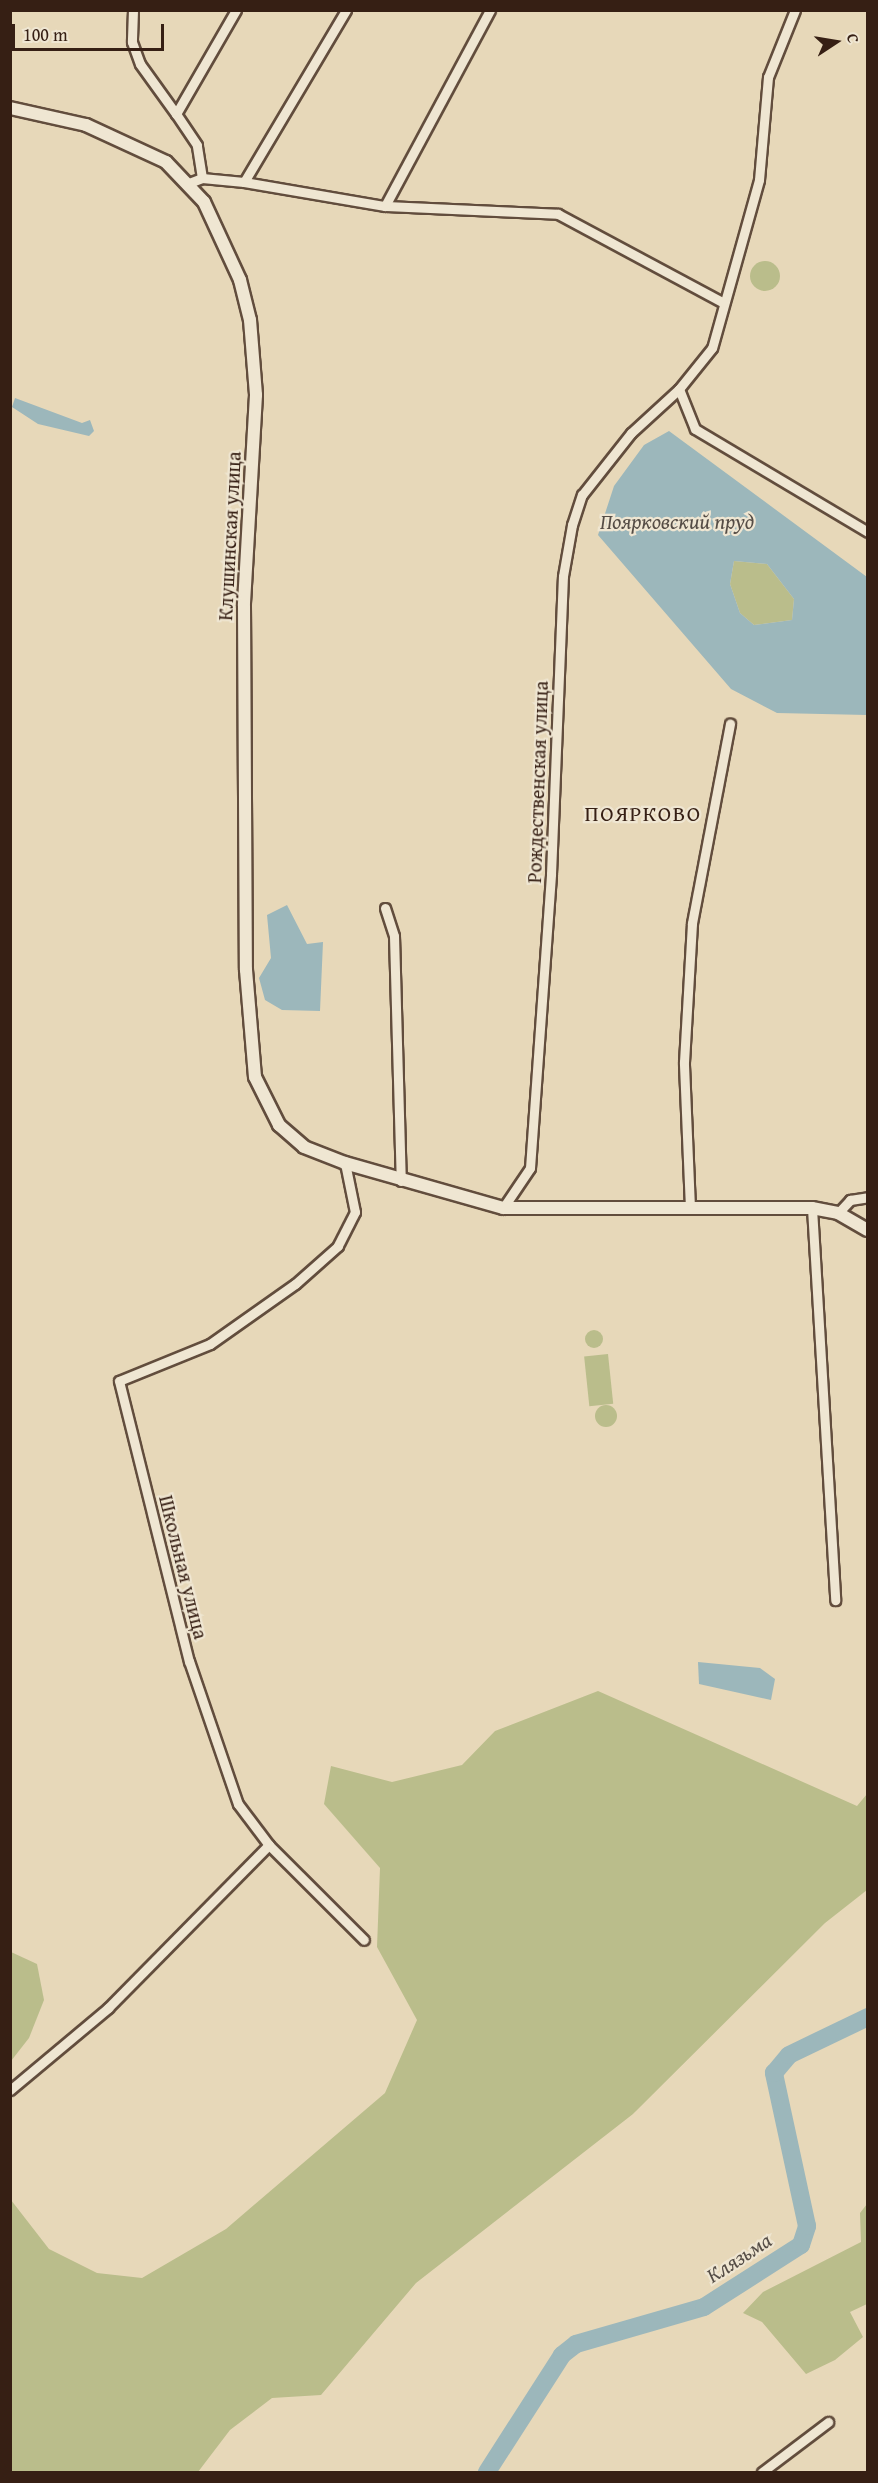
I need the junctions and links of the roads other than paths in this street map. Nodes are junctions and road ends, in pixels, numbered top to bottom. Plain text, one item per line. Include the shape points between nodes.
1 (133, 10) edge
2 (236, 10) edge
3 (346, 10) edge
4 (490, 10) edge
5 (795, 10) edge
6 (10, 108) edge
7 (176, 114) junction
8 (202, 178) junction
9 (244, 182) junction
10 (189, 183) junction
11 (385, 206) junction
12 (724, 303) junction
13 (679, 389) junction
14 (867, 532) edge
15 (730, 724) dead end
16 (385, 908) dead end
17 (345, 1163) junction
18 (400, 1181) junction
19 (867, 1197) edge
20 (503, 1208) junction
21 (690, 1208) junction
22 (812, 1208) junction
23 (838, 1214) junction
24 (867, 1230) edge
25 (835, 1600) dead end
26 (269, 1845) junction
27 (364, 1940) dead end
28 (10, 2090) edge
29 (828, 2422) dead end
30 (762, 2472) edge

1 - 7 street via 132,42 140,64
2 - 7 street
3 - 9 street
4 - 11 street
5 - 12 street, Рождественская улица via 768,77 759,180
6 - 10 main road, Клушинская улица via 55,115 122,138 166,162
7 - 8 street via 197,145
8 - 9 street
8 - 10 street
9 - 11 street
10 - 17 main road, Клушинская улица via 229,251 250,320 254,357 244,616 250,1041 264,1101 279,1125 304,1147
11 - 12 street via 558,214
12 - 13 street, Рождественская улица via 712,348
13 - 14 street via 695,429
13 - 20 street, Рождественская улица via 631,433 582,495 572,525 563,576 551,874 530,1168
15 - 21 street via 692,923 684,1062
16 - 18 street via 394,936
17 - 18 main road, Клушинская улица
17 - 26 street, Школьная улица via 355,1212 338,1246 295,1284 210,1344 119,1381 189,1661 217,1748 238,1804
18 - 20 main road, Клушинская улица
19 - 23 street via 850,1200
20 - 21 main road, Клушинская улица
21 - 22 main road, Клушинская улица
22 - 23 main road, Клушинская улица
22 - 25 street
23 - 24 main road, Клушинская улица
26 - 27 street, Школьная улица
26 - 28 street via 108,2008
29 - 30 street

